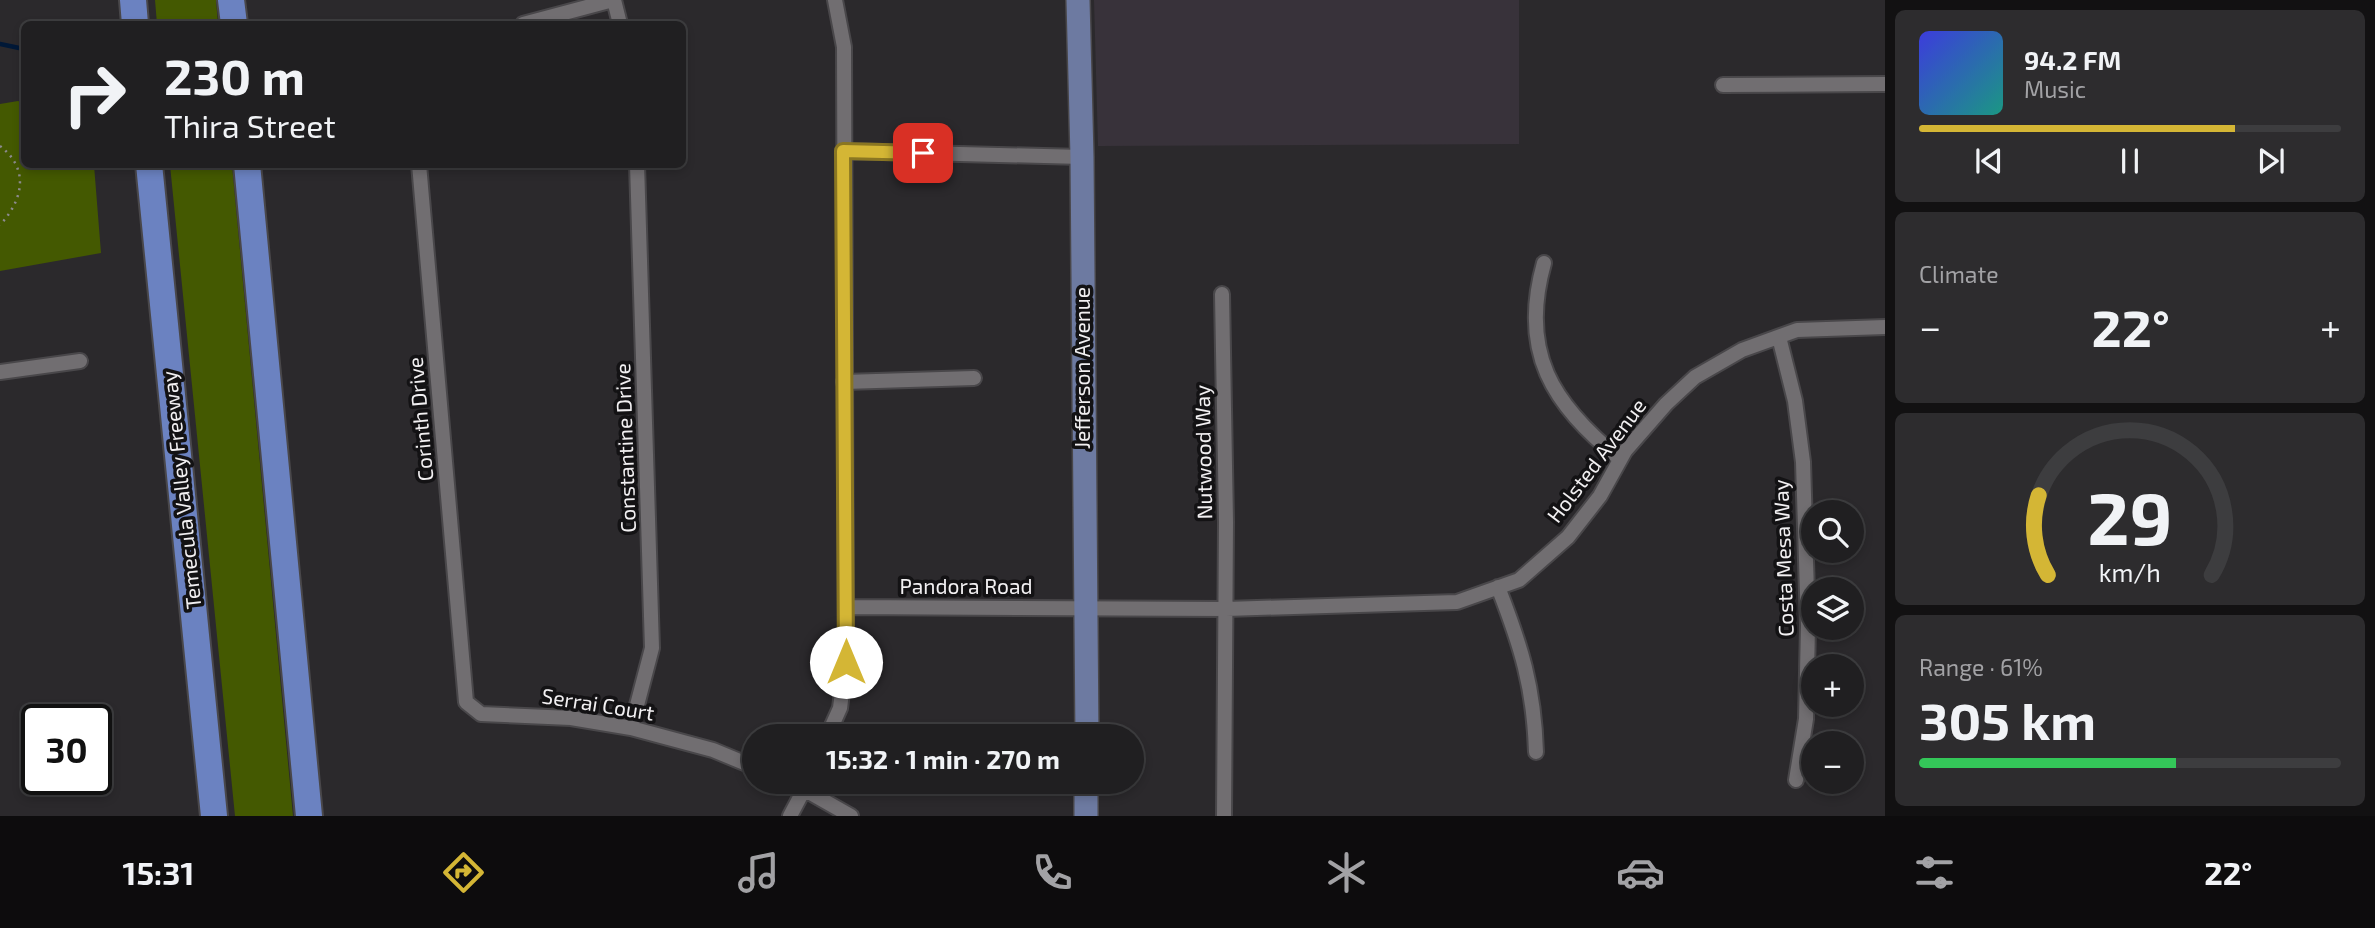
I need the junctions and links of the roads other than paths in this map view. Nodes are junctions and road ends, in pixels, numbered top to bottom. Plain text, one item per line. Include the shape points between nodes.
1 (133, 0) edge
2 (231, 0) edge
3 (613, 0) edge
4 (835, 0) edge
5 (1078, 0) edge
6 (135, 21) edge
7 (234, 21) edge
8 (534, 21) edge
9 (619, 21) edge
10 (1885, 84) edge
11 (1723, 85) dead end
12 (843, 151) junction
13 (1082, 157) junction
14 (149, 168) edge
15 (247, 168) edge
16 (419, 168) edge
17 (637, 168) edge
18 (1544, 263) dead end
19 (1222, 294) dead end
20 (1885, 327) edge
21 (1779, 337) junction
22 (80, 361) dead end
23 (0, 372) edge
24 (974, 378) dead end
25 (844, 382) junction
26 (1620, 459) junction
27 (1498, 587) junction
28 (846, 607) junction
29 (1086, 608) junction
30 (1226, 609) junction
31 (465, 671) joint
32 (833, 724) edge
33 (1087, 724) edge
34 (631, 728) junction
35 (1536, 752) dead end
36 (742, 762) edge
37 (1796, 780) dead end
38 (801, 794) edge
39 (819, 794) edge
40 (1086, 794) edge
41 (214, 816) edge
42 (309, 816) edge
43 (790, 816) edge
44 (851, 816) edge
45 (1086, 816) edge
46 (1224, 816) edge

1 - 6 highway
2 - 7 highway
3 - 8 street
3 - 9 street
4 - 12 street via 844,47
5 - 13 main road, Jefferson Avenue
10 - 11 street
12 - 13 street
12 - 25 street
13 - 29 main road, Jefferson Avenue
14 - 41 highway, Temecula Valley Freeway
15 - 42 highway
16 - 31 street, Corinth Drive
17 - 34 street, Constantine Drive via 652,648
18 - 26 street via 1534,298 1534,337 1550,379 1568,412
19 - 30 street, Nutwood Way
20 - 21 street, Holsted Avenue via 1797,330
21 - 26 street, Holsted Avenue via 1742,350 1695,377
21 - 37 street, Costa Mesa Way via 1795,401 1803,462 1807,706
22 - 23 street
24 - 25 street
25 - 28 street
26 - 27 street, Holsted Avenue via 1600,496 1568,537 1519,580
27 - 30 street, Holsted Avenue via 1457,602
27 - 35 street via 1525,657
28 - 29 street, Pandora Road
28 - 32 street via 846,662 840,708
29 - 30 street, Holsted Avenue
29 - 33 main road, Jefferson Avenue
30 - 46 street, Nutwood Way
31 - 34 street, Serrai Court via 466,702 481,714 572,718
34 - 36 street, Serrai Court
38 - 43 street
39 - 44 street
40 - 45 main road

